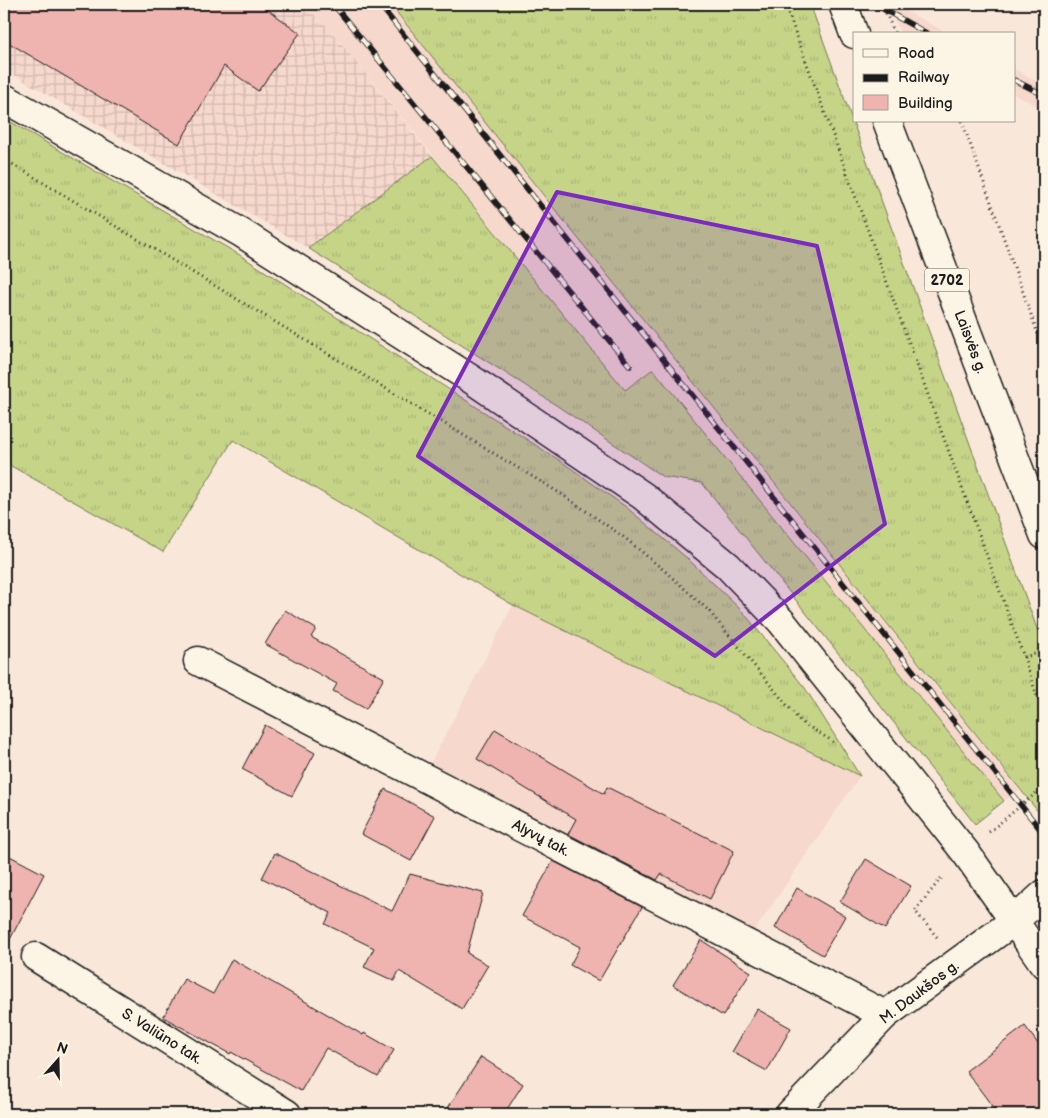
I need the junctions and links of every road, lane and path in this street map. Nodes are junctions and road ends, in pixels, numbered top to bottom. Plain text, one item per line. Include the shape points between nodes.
1 (785, 4) edge
2 (843, 4) edge
3 (882, 4) edge
4 (853, 32) edge
5 (893, 32) edge
6 (4, 98) edge
7 (887, 122) edge
8 (962, 122) edge
9 (4, 159) edge
10 (1044, 351) edge
11 (1044, 535) edge
12 (1044, 651) edge
13 (1024, 657) junction
14 (198, 661) dead end
15 (1044, 718) edge
16 (841, 746) dead end
17 (1044, 783) edge
18 (966, 853) junction
19 (1044, 894) edge
20 (1014, 921) junction
21 (36, 957) dead end
22 (958, 962) junction
23 (1044, 964) edge
24 (885, 1015) junction
25 (287, 1114) edge
26 (790, 1114) edge

1 - 13 path
2 - 4 street
3 - 5 path
6 - 18 street via 240,232 474,381 643,496 728,566 781,621
7 - 11 street, Laisvės g. / 2702
8 - 10 path
9 - 16 path via 563,495 625,538 709,611 801,722
12 - 13 path
13 - 15 path
14 - 24 street, Alyvų tak.
17 - 18 path
18 - 20 street
18 - 22 path via 915,911
19 - 20 street
20 - 22 street, M. Daukšos g.
20 - 23 street
21 - 25 street, S. Valiūno tak.
22 - 24 street, M. Daukšos g.
24 - 26 street, M. Daukšos g.

